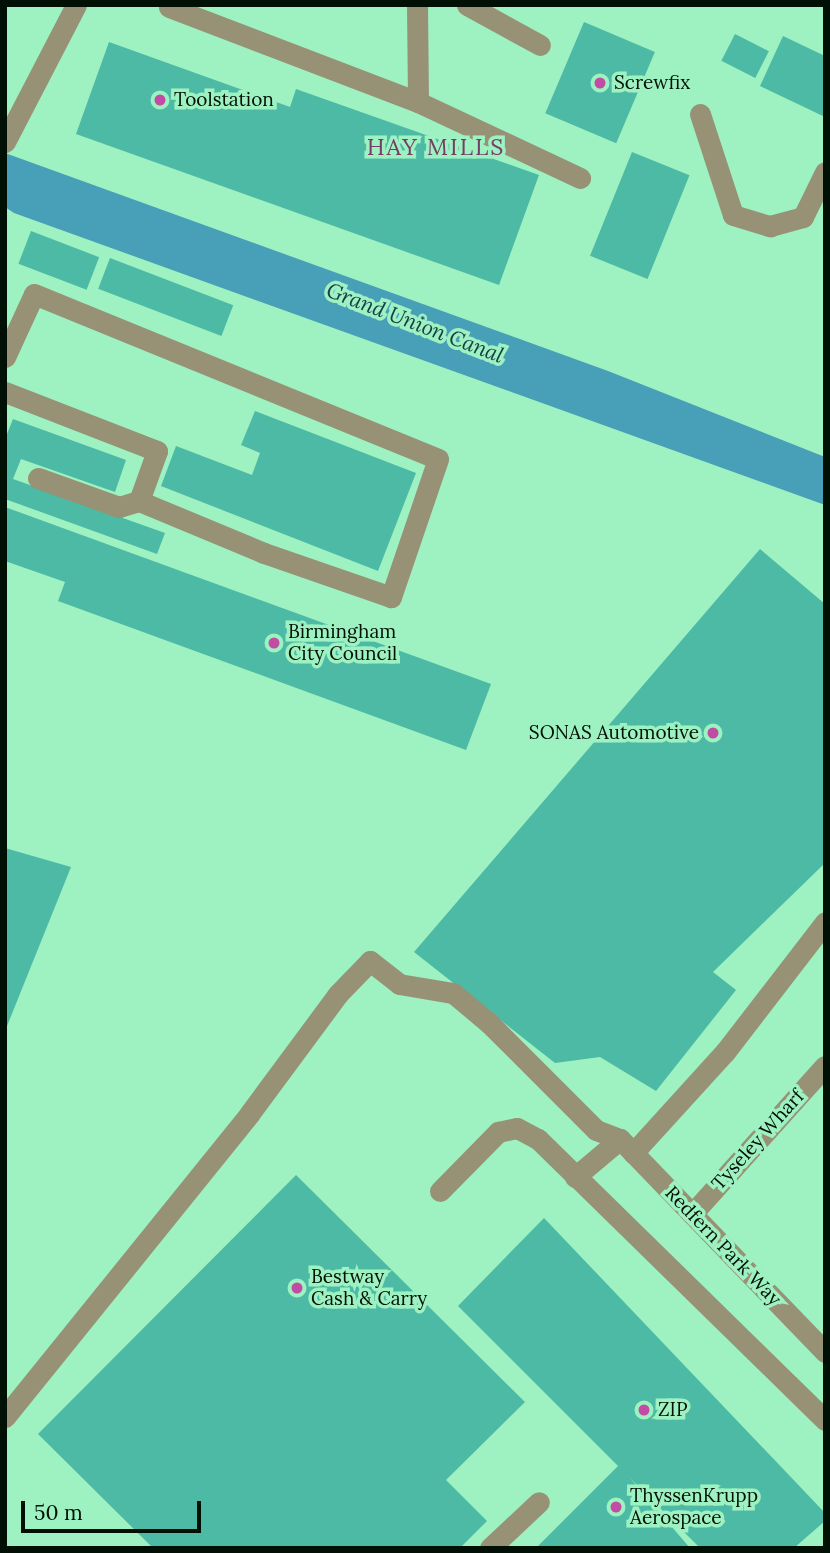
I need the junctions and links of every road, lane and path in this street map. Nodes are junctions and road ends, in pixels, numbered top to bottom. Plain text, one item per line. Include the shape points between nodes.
1 (416, 5) edge
2 (467, 5) edge
3 (74, 7) edge
4 (169, 8) dead end
5 (540, 45) dead end
6 (418, 102) junction
7 (700, 114) dead end
8 (5, 142) edge
9 (825, 172) edge
10 (580, 178) dead end
11 (5, 357) edge
12 (5, 393) edge
13 (38, 478) dead end
14 (139, 501) junction
15 (825, 922) edge
16 (825, 1066) edge
17 (627, 1146) junction
18 (575, 1177) junction
19 (440, 1191) dead end
20 (692, 1214) junction
21 (825, 1352) edge
22 (5, 1416) edge
23 (825, 1420) edge
24 (538, 1502) dead end
25 (491, 1548) edge

1 - 6 street
2 - 5 street
3 - 8 street
4 - 6 street
6 - 10 street
7 - 9 street via 733,215 770,226 803,217
11 - 14 street via 34,294 438,459 391,597 264,553
12 - 14 street via 157,452
13 - 14 street via 119,507
15 - 17 street via 724,1052
16 - 20 street, Tyseley Wharf
17 - 18 street
17 - 20 street, Redfern Park Way
17 - 22 street, Redfern Park Way via 596,1130 453,993 399,984 370,961 338,994 250,1113
18 - 19 street via 538,1139 517,1128 498,1132
18 - 23 street
20 - 21 street, Redfern Park Way
24 - 25 street

